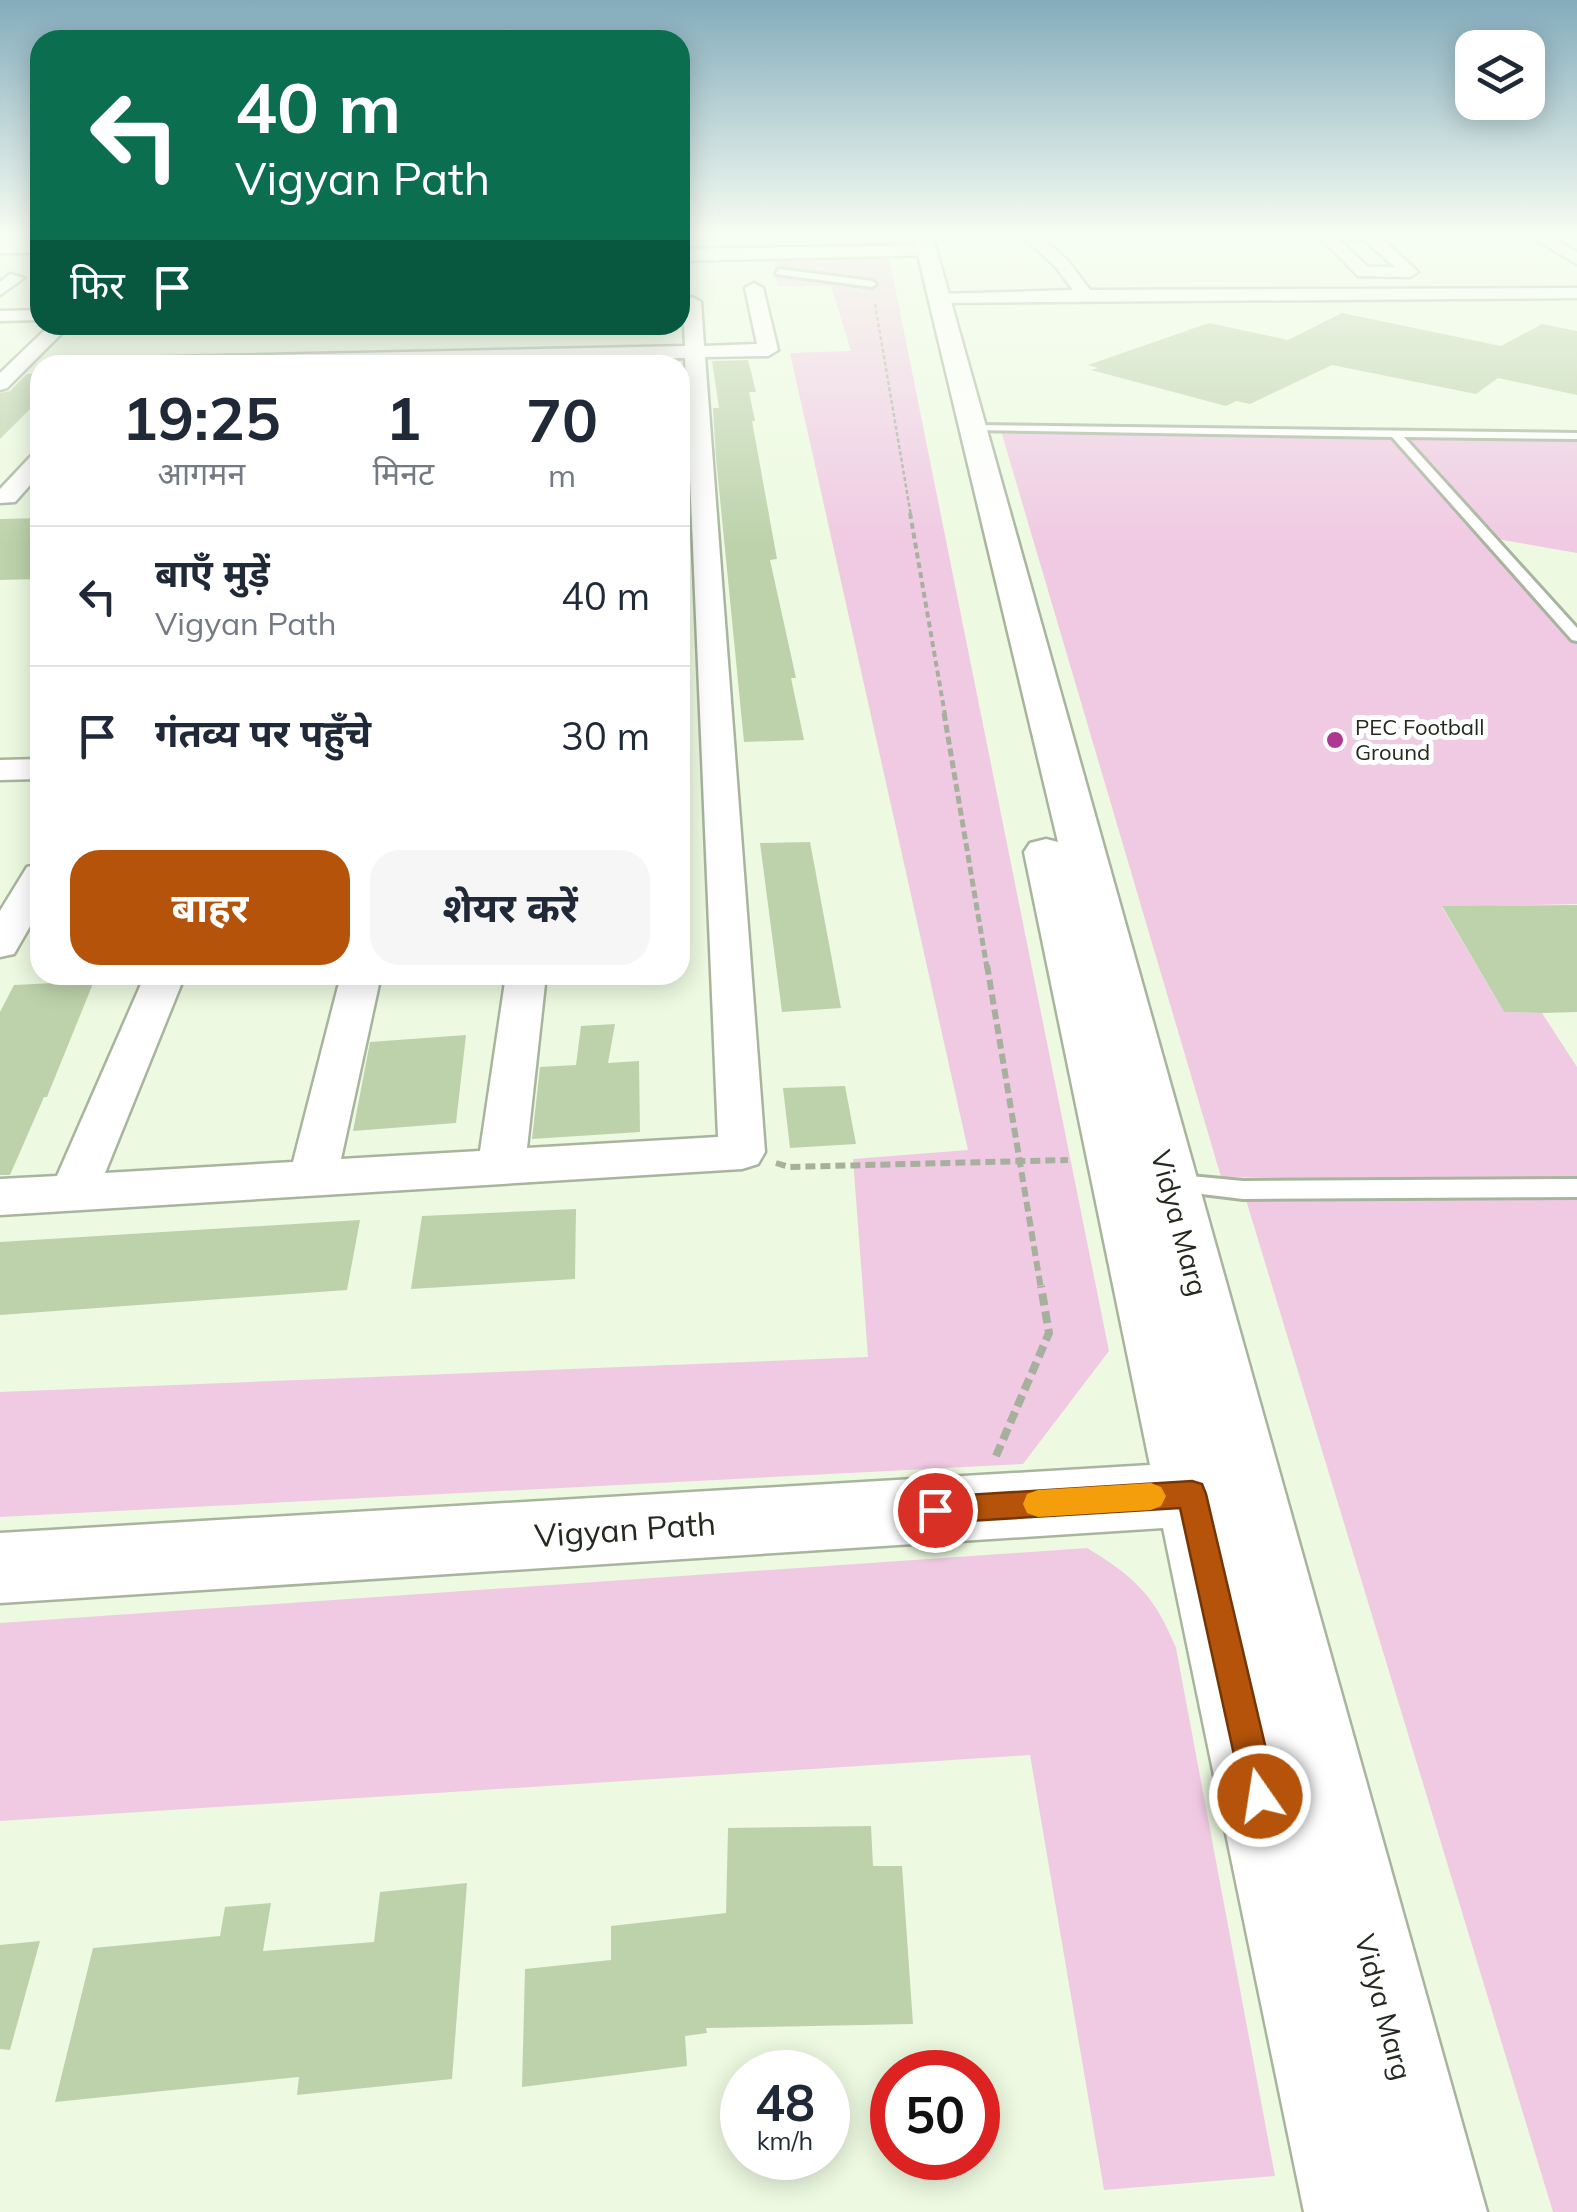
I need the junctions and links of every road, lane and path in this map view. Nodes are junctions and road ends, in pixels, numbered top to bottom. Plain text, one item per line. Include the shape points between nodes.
1 (45, 337) edge
2 (676, 337) edge
3 (706, 337) edge
4 (764, 337) edge
5 (881, 337) edge
6 (937, 337) edge
7 (949, 337) edge
8 (600, 355) edge
9 (690, 355) edge
10 (9, 366) edge
11 (0, 384) edge
12 (0, 393) edge
13 (27, 393) dead end
14 (973, 428) junction
15 (1395, 434) junction
16 (1577, 436) edge
17 (690, 437) edge
18 (13, 454) dead end
19 (30, 456) edge
20 (30, 468) edge
21 (691, 479) edge
22 (30, 496) edge
23 (3, 497) edge
24 (692, 522) edge
25 (1577, 636) edge
26 (690, 673) edge
27 (714, 673) junction
28 (718, 746) junction
29 (690, 747) edge
30 (30, 769) edge
31 (0, 770) edge
32 (30, 892) edge
33 (0, 945) edge
34 (161, 985) edge
35 (359, 985) edge
36 (525, 985) edge
37 (742, 1152) junction
38 (1020, 1162) junction
39 (500, 1166) junction
40 (1118, 1171) junction
41 (312, 1178) junction
42 (1169, 1184) junction
43 (1577, 1188) edge
44 (73, 1192) junction
45 (0, 1197) edge
46 (1220, 1492) junction
47 (974, 1508) junction
48 (0, 1568) edge
49 (1354, 2212) edge
50 (1437, 2212) edge

1 - 10 street
2 - 8 street
3 - 4 street via 768,350
5 - 38 path
6 - 40 main road, Vidya Marg
7 - 14 main road, Vidya Marg
9 - 17 street
10 - 11 street
12 - 13 street
14 - 15 lane
14 - 42 main road, Vidya Marg
15 - 16 lane
15 - 25 lane
17 - 21 street
18 - 19 street
20 - 23 street
21 - 24 street
22 - 23 street
24 - 27 street
26 - 27 street
27 - 28 street
28 - 29 street
28 - 37 street
30 - 31 street
32 - 33 street
34 - 44 street
35 - 41 street
36 - 39 street
37 - 38 path via 789,1167
37 - 39 street
38 - 40 path
38 - 47 path via 1049,1333
39 - 41 street
40 - 42 lane
40 - 46 main road, Vidya Marg
41 - 44 street
42 - 43 lane via 1242,1190
42 - 46 main road, Vidya Marg
44 - 45 street
46 - 47 main road, Vigyan Path
46 - 49 main road, Vidya Marg
46 - 50 main road, Vidya Marg
47 - 48 main road, Vigyan Path

